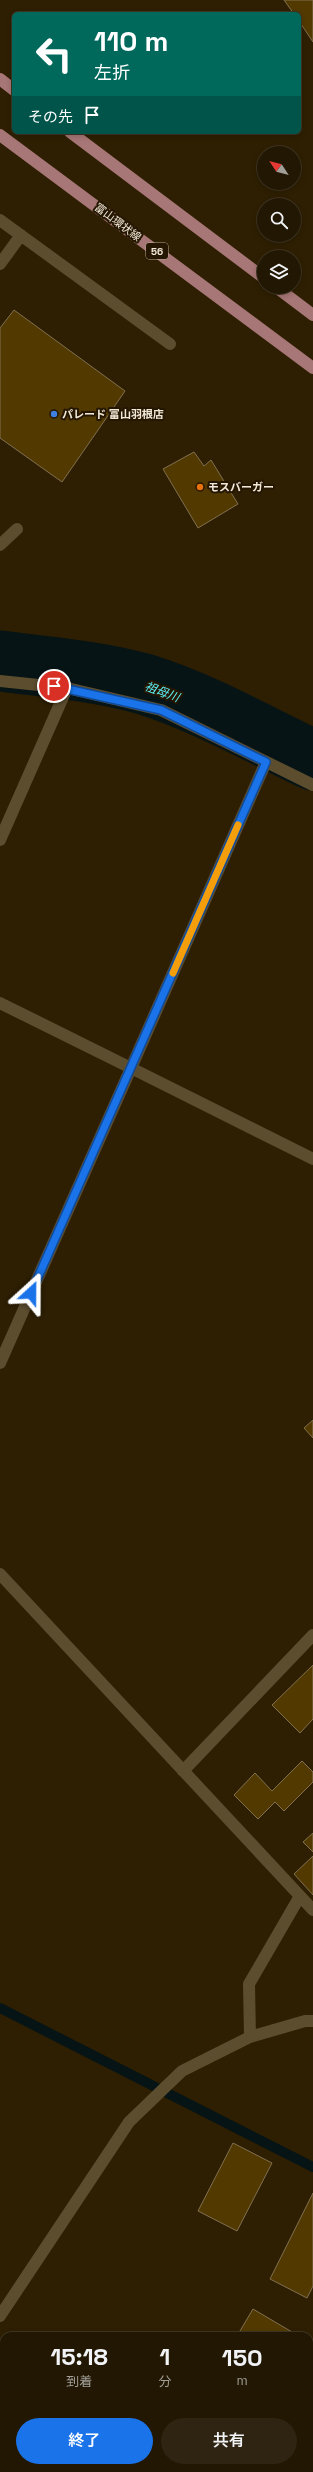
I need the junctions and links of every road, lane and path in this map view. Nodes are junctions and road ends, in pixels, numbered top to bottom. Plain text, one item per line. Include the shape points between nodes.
1 (0, 80) edge
2 (12, 89) edge
3 (73, 134) edge
4 (0, 135) edge
5 (0, 220) edge
6 (21, 235) junction
7 (0, 264) edge
8 (257, 273) edge
9 (285, 294) edge
10 (313, 315) edge
11 (170, 344) dead end
12 (313, 368) edge
13 (17, 529) dead end
14 (0, 545) edge
15 (0, 681) edge
16 (67, 688) junction
17 (266, 762) junction
18 (313, 785) edge
19 (0, 840) edge
20 (0, 1003) edge
21 (131, 1068) junction
22 (313, 1159) edge
23 (0, 1363) edge
24 (0, 1574) edge
25 (313, 1635) edge
26 (183, 1771) junction
27 (300, 1896) junction
28 (313, 1910) edge
29 (313, 2021) edge
30 (250, 2037) junction
31 (0, 2316) edge

1 - 2 main road
3 - 8 main road
4 - 12 main road, 富山環状線 / 56
5 - 6 street
6 - 7 street
6 - 11 street
9 - 10 main road
13 - 14 street
15 - 16 street
16 - 17 street via 161,710
16 - 19 street
17 - 18 street
17 - 21 street
20 - 21 street
21 - 22 street
21 - 23 street
24 - 26 street
25 - 26 street
26 - 27 street
27 - 28 street
27 - 30 street via 249,1984
29 - 30 street
30 - 31 street via 182,2071 129,2122

